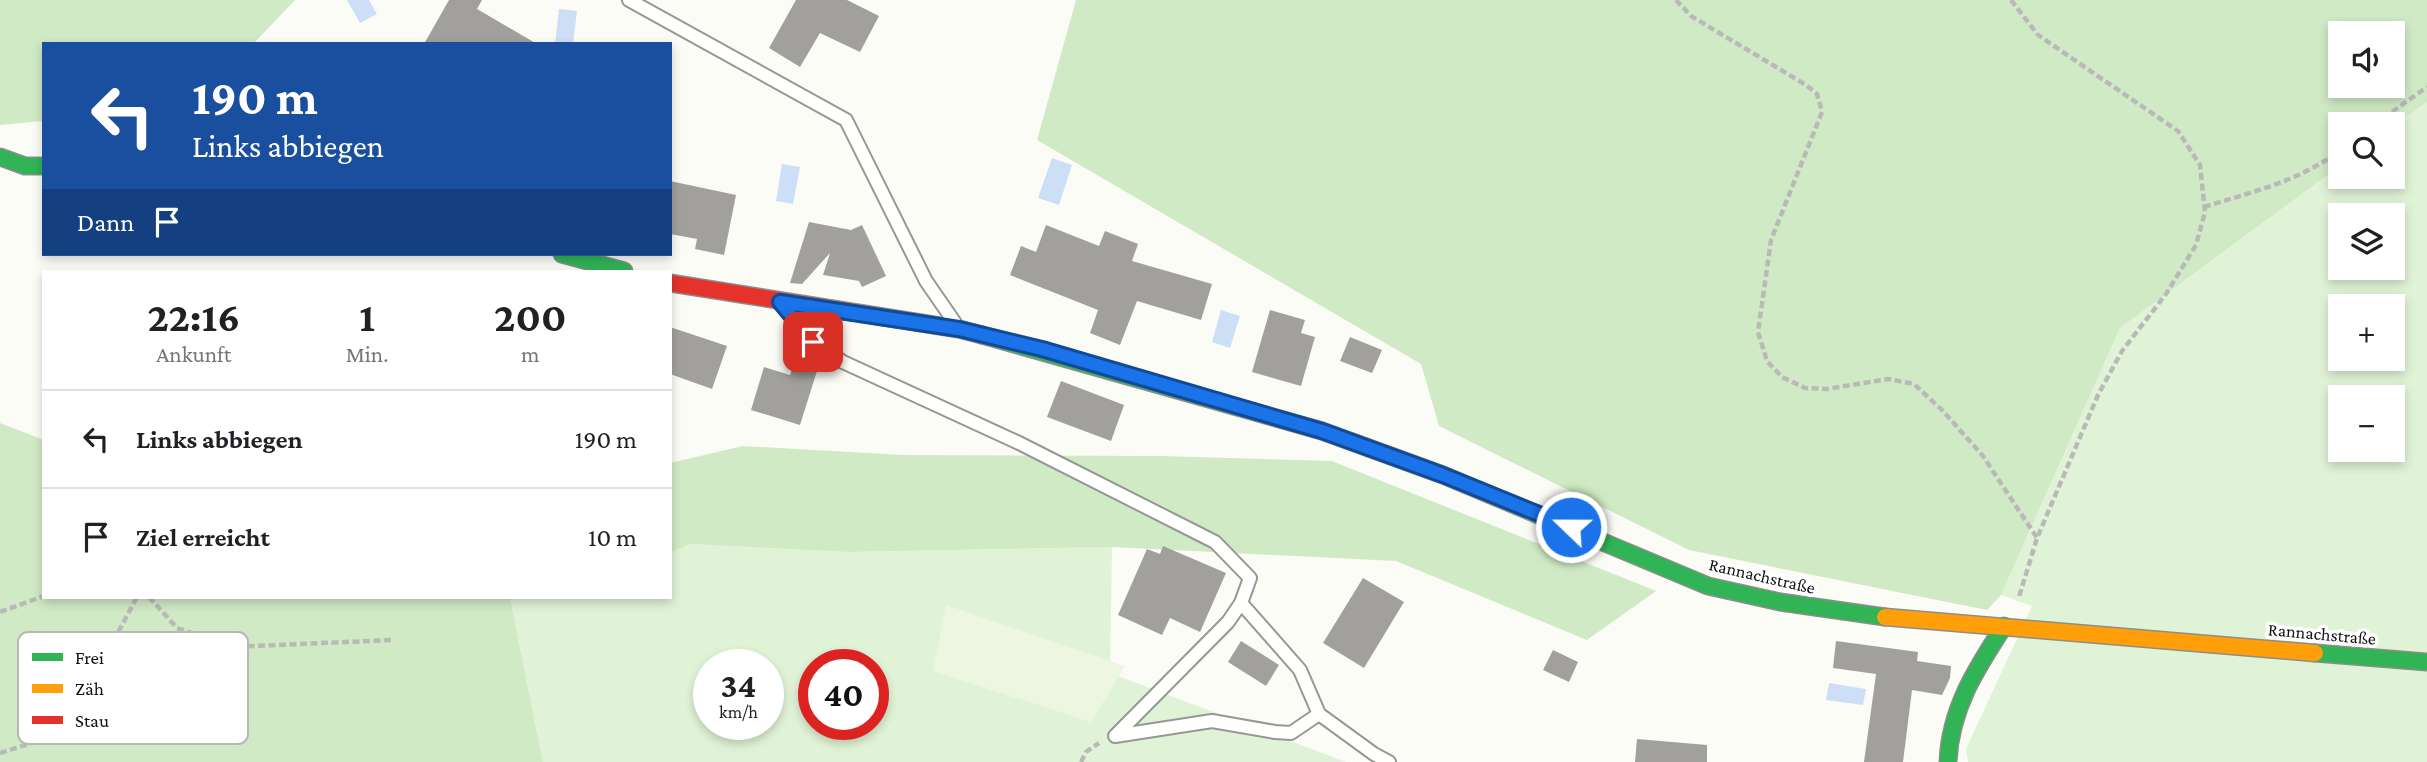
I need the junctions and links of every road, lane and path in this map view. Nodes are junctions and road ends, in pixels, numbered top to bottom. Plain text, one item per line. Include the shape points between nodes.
1 (629, 0) edge
2 (1676, 0) edge
3 (2011, 0) edge
4 (2427, 87) edge
5 (2392, 112) edge
6 (0, 157) edge
7 (2328, 160) edge
8 (42, 166) edge
9 (2204, 207) junction
10 (569, 256) edge
11 (620, 270) edge
12 (672, 283) edge
13 (780, 302) junction
14 (959, 329) junction
15 (2037, 538) junction
16 (42, 597) edge
17 (136, 599) edge
18 (151, 599) edge
19 (1241, 603) junction
20 (0, 612) edge
21 (2004, 626) junction
22 (118, 632) edge
23 (189, 632) edge
24 (391, 639) dead end
25 (248, 646) edge
26 (2427, 662) edge
27 (1319, 714) junction
28 (28, 744) edge
29 (0, 753) edge
30 (1389, 762) edge
31 (1948, 762) edge

1 - 14 lane via 846,120 926,281
2 - 15 path via 1691,16 1806,85 1817,94 1822,112 1771,240 1758,332 1767,361 1782,377 1805,388 1888,379 1914,384 1983,456
3 - 9 path via 2038,36 2178,131 2200,165
4 - 5 path
6 - 8 street via 25,166
7 - 9 path via 2294,178
9 - 15 path via 2196,245 2098,395
10 - 11 street
12 - 13 street, Rannachstraße
13 - 14 street, Rannachstraße
13 - 19 lane via 813,342 843,362 1019,443 1215,542 1250,578
14 - 21 street, Rannachstraße via 1322,431 1443,475 1708,586 1860,615
15 - 21 path via 2023,590
16 - 20 path
17 - 22 path
18 - 23 path via 177,628
19 - 27 lane via 1300,670
19 - 27 lane via 1228,622 1115,736 1212,721 1292,733
21 - 26 street, Rannachstraße
21 - 31 street via 1960,696 1947,744
24 - 25 path
27 - 30 lane
28 - 29 path

